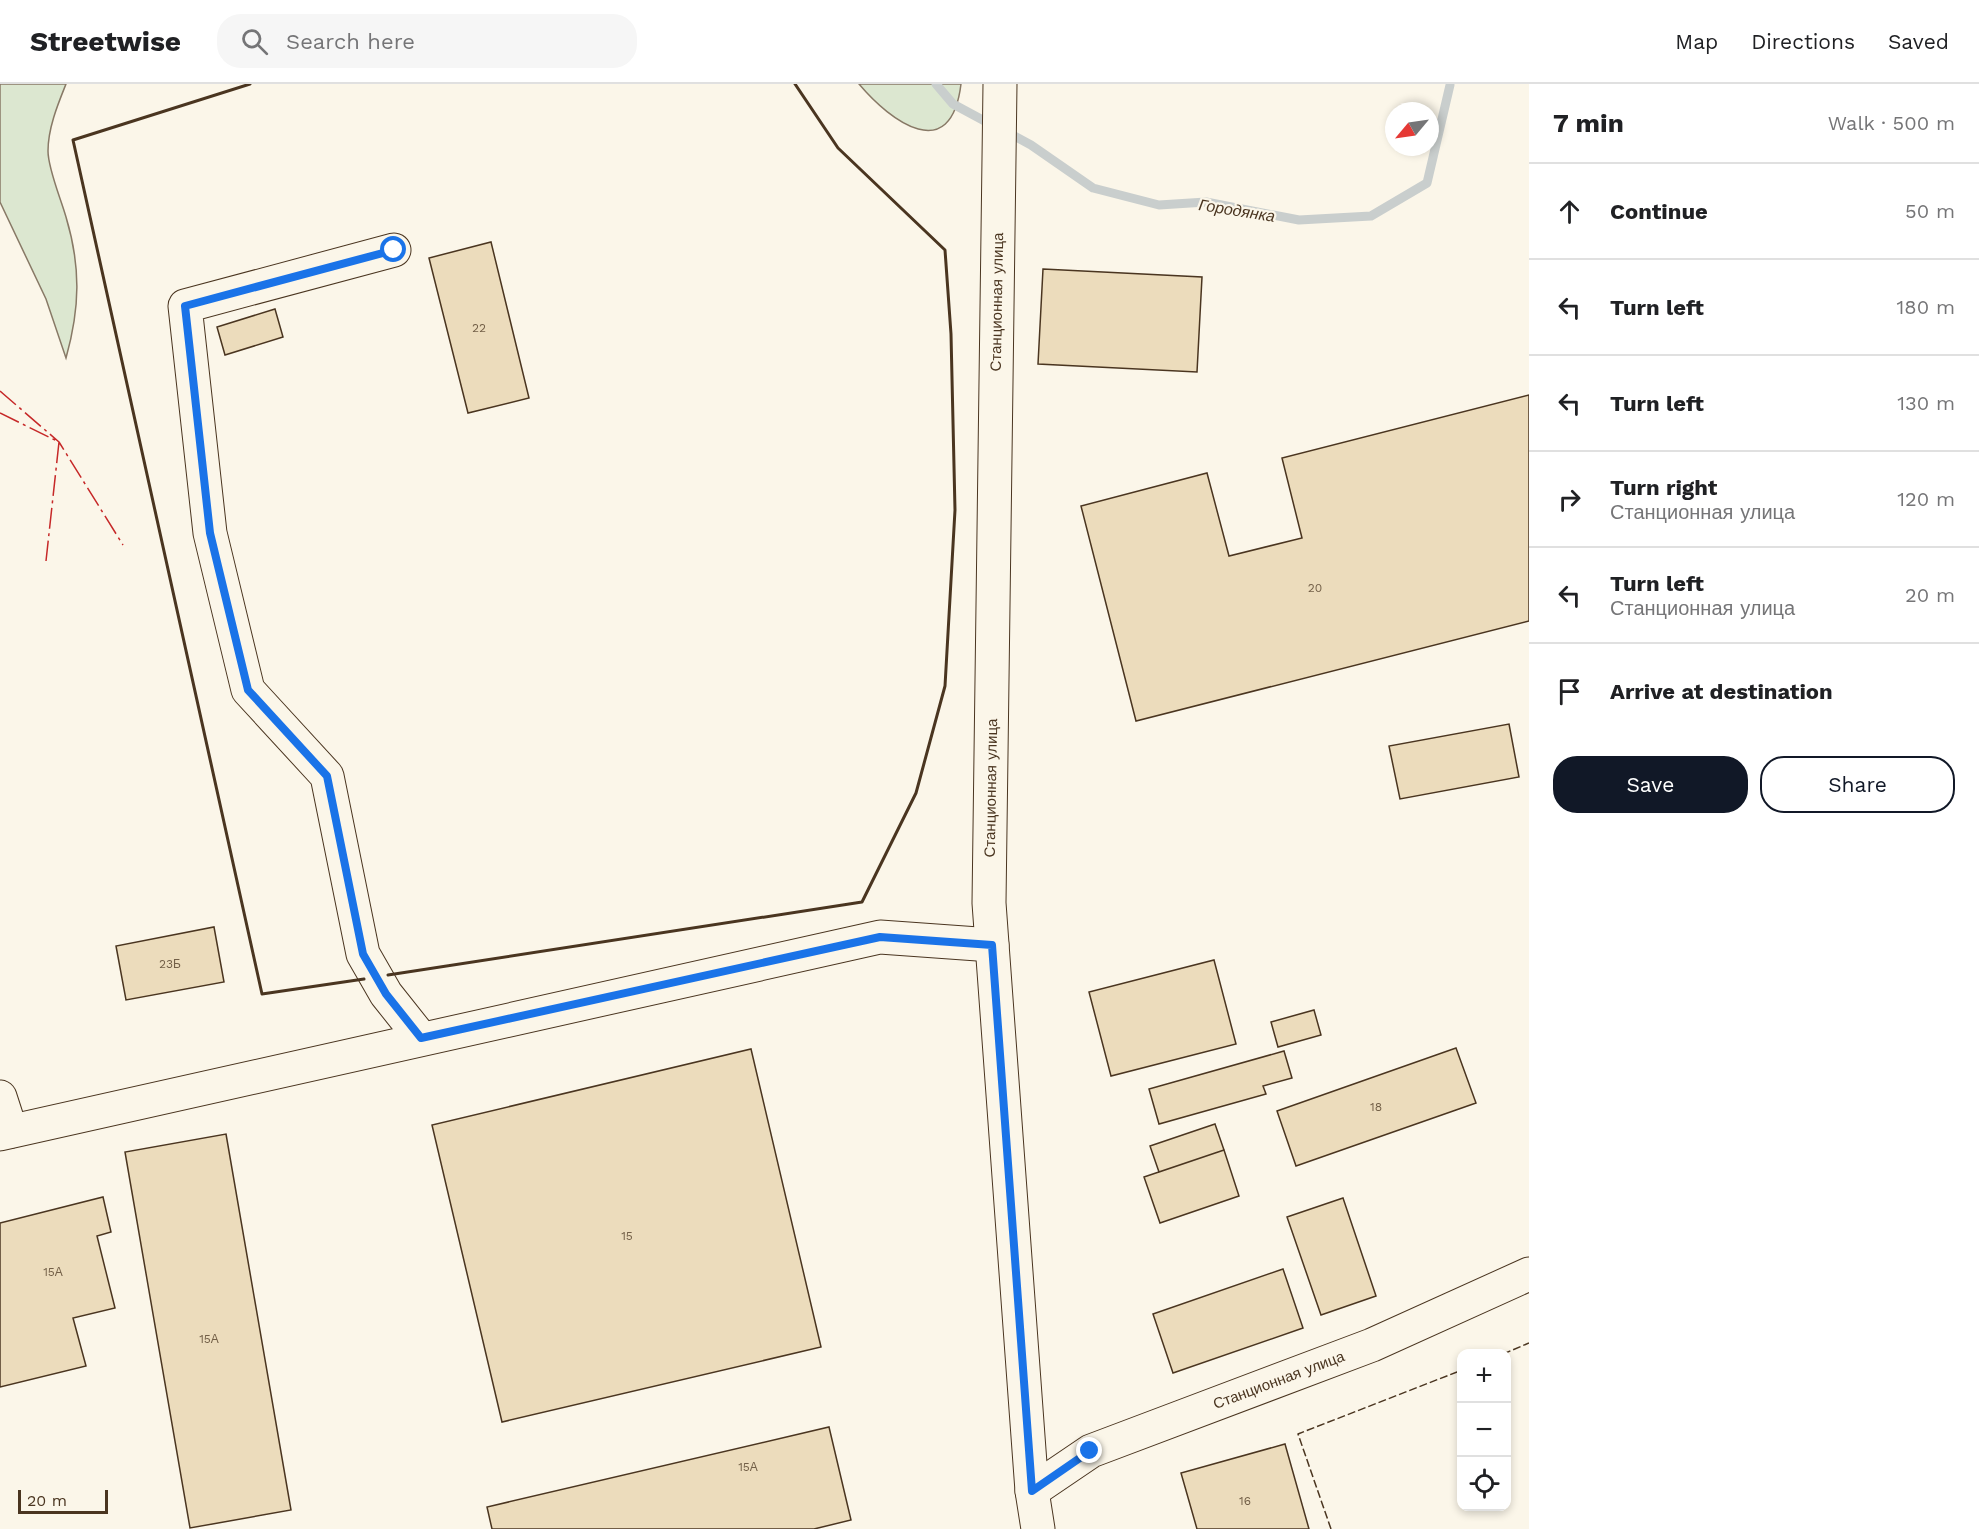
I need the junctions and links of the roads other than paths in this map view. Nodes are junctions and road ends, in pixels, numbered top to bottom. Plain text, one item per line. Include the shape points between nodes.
1 (1000, 84) edge
2 (394, 250) dead end
3 (992, 945) junction
4 (421, 1038) junction
5 (0, 1097) edge
6 (6, 1133) edge
7 (1529, 1274) edge
8 (1032, 1491) junction
9 (1038, 1529) edge

1 - 3 street, Станционная улица via 989,903
2 - 4 street via 185,306 210,533 248,690 327,776 363,954 386,994
3 - 4 street via 880,937
3 - 8 street, Станционная улица
4 - 6 street
5 - 6 street
7 - 8 street, Станционная улица via 1372,1345 1090,1451
8 - 9 street, Станционная улица

